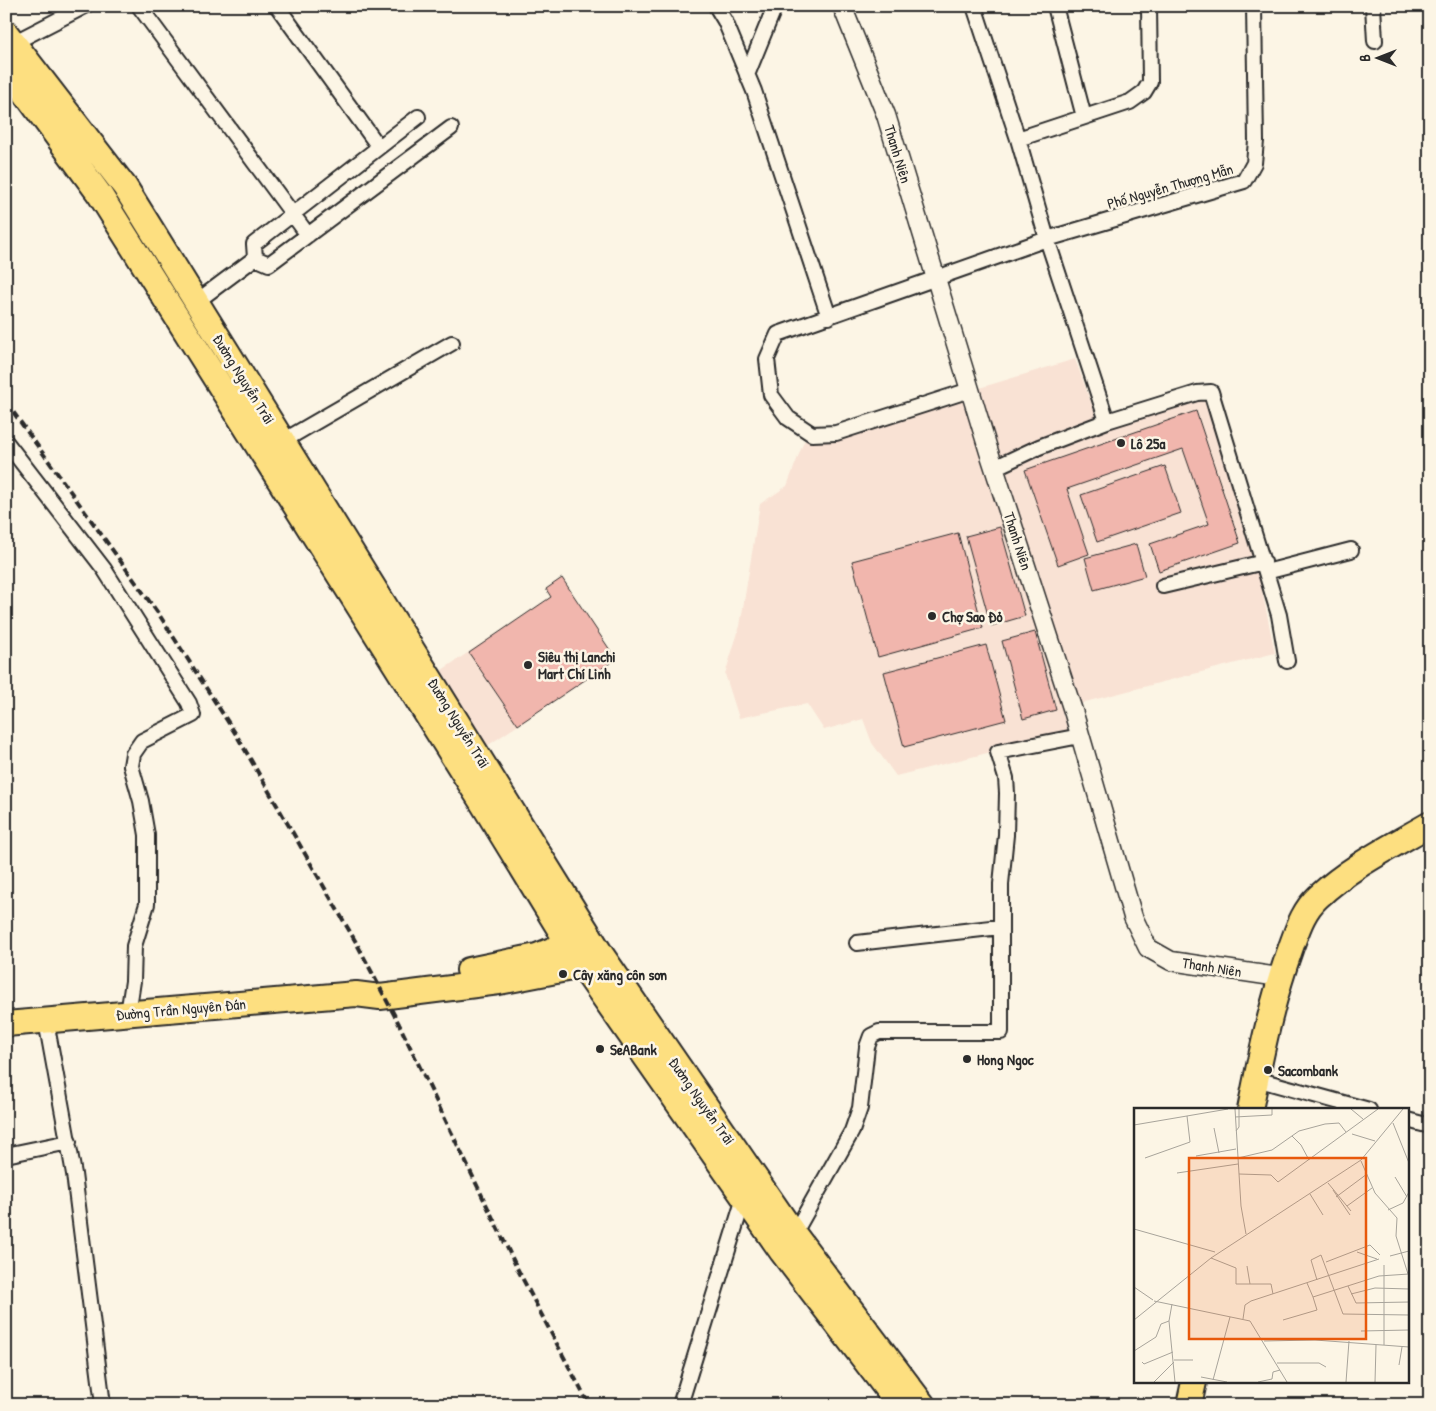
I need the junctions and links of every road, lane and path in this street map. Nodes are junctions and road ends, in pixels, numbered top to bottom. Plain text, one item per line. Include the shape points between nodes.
1 (86, 6) edge
2 (139, 6) edge
3 (277, 6) edge
4 (716, 6) edge
5 (775, 6) edge
6 (842, 6) edge
7 (974, 6) edge
8 (1055, 6) edge
9 (1149, 6) edge
10 (1254, 6) edge
11 (1373, 6) edge
12 (9, 41) edge
13 (1375, 41) dead end
14 (6, 66) edge
15 (747, 75) junction
16 (418, 117) dead end
17 (1084, 117) junction
18 (451, 128) dead end
19 (1018, 139) junction
20 (379, 147) junction
21 (293, 214) junction
22 (308, 235) junction
23 (1046, 238) junction
24 (254, 258) junction
25 (936, 278) junction
26 (196, 302) junction
27 (828, 317) junction
28 (452, 343) dead end
29 (970, 390) junction
30 (1107, 421) junction
31 (283, 441) junction
32 (9, 449) edge
33 (994, 468) junction
34 (1351, 550) dead end
35 (1265, 567) junction
36 (1163, 586) dead end
37 (1287, 661) dead end
38 (1080, 736) junction
39 (493, 798) junction
40 (1430, 824) edge
41 (1000, 927) junction
42 (579, 939) junction
43 (857, 943) dead end
44 (592, 960) junction
45 (1279, 977) junction
46 (356, 994) junction
47 (128, 1014) junction
48 (46, 1021) junction
49 (6, 1024) edge
50 (1256, 1079) junction
51 (1250, 1108) edge
52 (1362, 1108) edge
53 (1408, 1120) edge
54 (1430, 1126) edge
55 (69, 1142) junction
56 (6, 1155) edge
57 (744, 1198) junction
58 (788, 1243) junction
59 (1194, 1384) edge
60 (104, 1405) edge
61 (680, 1405) edge
62 (899, 1405) edge
63 (923, 1405) edge
64 (1189, 1405) edge

1 - 12 street
2 - 21 street
3 - 20 street
4 - 15 street
5 - 15 street
6 - 25 street, Thanh Niên via 886,115
7 - 19 street
8 - 17 street
9 - 17 street via 1150,82 1144,92 1130,102
10 - 23 street, Phố Nguyễn Thượng Mẫn via 1256,141 1254,164 1244,181
11 - 13 street
12 - 26 highway, Đường Nguyễn Trãi via 125,187
14 - 39 highway, Đường Nguyễn Trãi via 100,195
15 - 27 street
16 - 20 street
17 - 19 street
18 - 22 street
19 - 23 street
20 - 21 street
21 - 22 street
21 - 24 street via 254,244
22 - 24 street via 269,264
23 - 25 street, Phố Nguyễn Thượng Mẫn
23 - 30 street
24 - 26 street
25 - 27 street, Phố Nguyễn Thượng Mẫn
25 - 29 street, Thanh Niên
26 - 31 highway, Đường Nguyễn Trãi
27 - 29 street, Phố Nguyễn Thượng Mẫn via 778,334 767,359 771,395 788,418 812,434 836,433
28 - 31 street
29 - 33 street, Thanh Niên
30 - 33 street
30 - 35 street via 1197,393 1211,392
31 - 39 highway, Đường Nguyễn Trãi
32 - 47 street via 104,569 189,703 193,715 142,741 133,754 131,766 147,835 147,904 134,946
33 - 38 street, Thanh Niên
34 - 35 street
35 - 36 street
35 - 37 street via 1279,615
38 - 41 street via 998,752 1006,778
38 - 45 street, Thanh Niên via 1133,917 1148,948 1171,961
39 - 42 highway, Đường Nguyễn Trãi
40 - 45 highway via 1381,852 1316,898 1299,921
41 - 43 street
41 - 58 street via 1001,1032 879,1032 871,1036 860,1108 852,1131
42 - 44 highway, Đường Nguyễn Trãi
42 - 46 highway, Đường Trần Nguyên Đán via 537,956 493,966 373,983
44 - 46 highway, Đường Trần Nguyên Đán via 498,982 380,997
44 - 57 highway, Đường Nguyễn Trãi
44 - 58 highway, Đường Nguyễn Trãi
45 - 50 highway
46 - 47 highway, Đường Trần Nguyên Đán
47 - 48 highway, Đường Trần Nguyên Đán
48 - 49 highway, Đường Trần Nguyên Đán
48 - 55 street
50 - 51 highway
50 - 52 street
53 - 54 street
55 - 56 street
55 - 60 street
57 - 58 highway, Đường Nguyễn Trãi
57 - 61 street
58 - 62 highway, Đường Nguyễn Trãi
58 - 63 highway, Đường Nguyễn Trãi
59 - 64 highway

